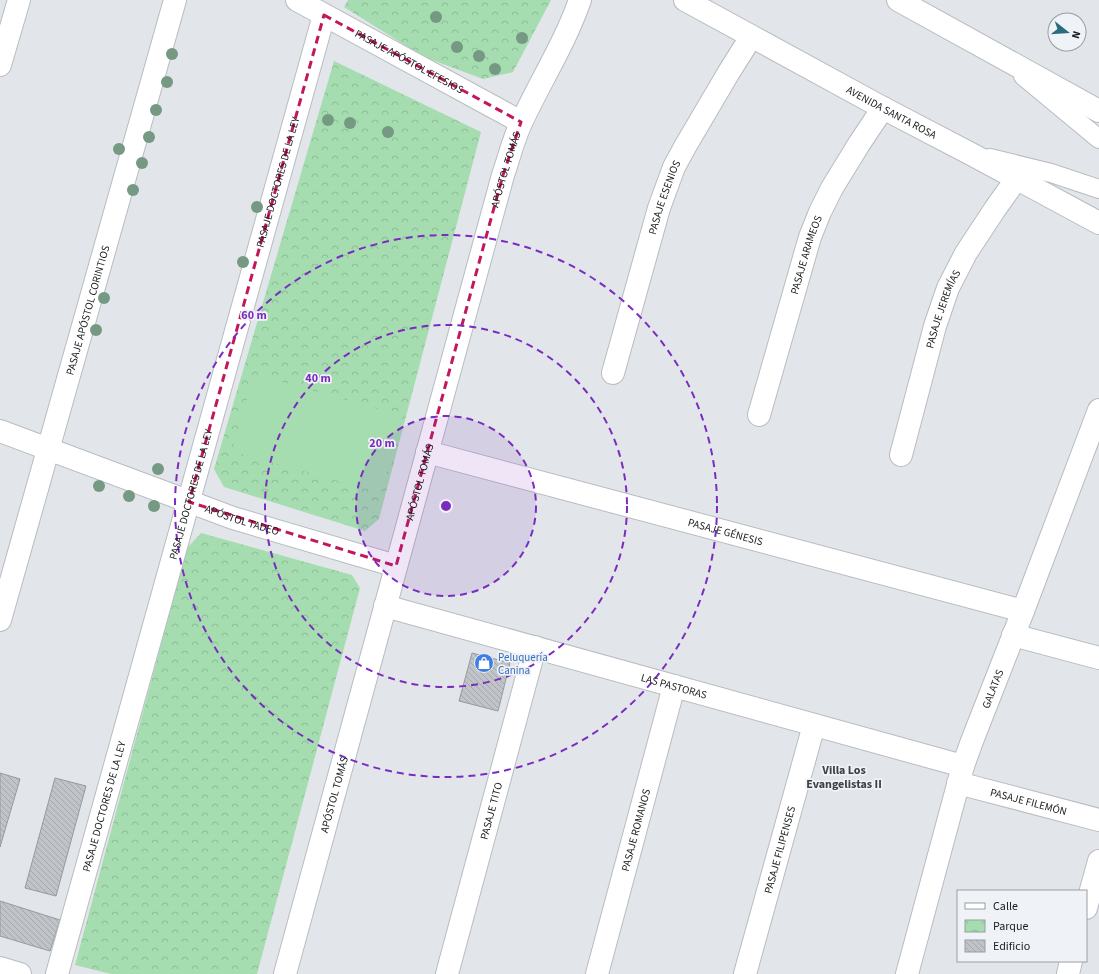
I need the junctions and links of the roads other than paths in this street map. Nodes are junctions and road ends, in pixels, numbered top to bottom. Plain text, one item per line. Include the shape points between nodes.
1 (19, 0) edge
2 (175, 0) edge
3 (297, 0) edge
4 (580, 0) edge
5 (685, 0) edge
6 (898, 0) edge
7 (324, 15) junction
8 (751, 37) junction
9 (1001, 57) junction
10 (0, 65) edge
11 (883, 108) junction
12 (1099, 111) edge
13 (521, 122) junction
14 (1099, 140) edge
15 (973, 154) junction
16 (1017, 178) junction
17 (1099, 189) edge
18 (1099, 223) edge
19 (613, 373) dead end
20 (1099, 410) edge
21 (759, 415) dead end
22 (0, 431) edge
23 (48, 449) junction
24 (428, 452) junction
25 (901, 455) dead end
26 (189, 502) junction
27 (396, 566) junction
28 (385, 606) junction
29 (1023, 611) junction
30 (0, 620) edge
31 (1013, 635) junction
32 (534, 647) junction
33 (1099, 658) edge
34 (674, 686) junction
35 (814, 725) junction
36 (961, 774) junction
37 (1099, 820) edge
38 (1099, 861) edge
39 (1087, 904) edge
40 (1071, 962) edge
41 (0, 968) edge
42 (20, 974) edge
43 (57, 974) edge
44 (285, 974) edge
45 (447, 974) edge
46 (597, 974) edge
47 (745, 974) edge
48 (907, 974) edge
49 (1068, 974) edge

1 - 10 street
2 - 23 street, PASAJE APÓSTOL CORINTIOS
3 - 7 street, PASAJE APÓSTOL EFESIOS
4 - 13 street, APÓSTOL TOMÁS via 560,50
5 - 8 street, AVENIDA SANTA ROSA
6 - 9 street
7 - 13 street, PASAJE APÓSTOL EFESIOS
7 - 26 street, PASAJE DOCTORES DE LA LEY
8 - 11 street, AVENIDA SANTA ROSA
8 - 19 street, PASAJE ESENIOS via 674,167 659,208
9 - 12 street
9 - 14 lane
11 - 15 street, AVENIDA SANTA ROSA
11 - 21 street, PASAJE ARAMEOS via 832,188 820,212 810,238
13 - 24 street, APÓSTOL TOMÁS via 503,176
15 - 16 street, AVENIDA SANTA ROSA
15 - 17 lane via 1051,173
16 - 18 street, AVENIDA SANTA ROSA
16 - 25 street, PASAJE JEREMÍAS via 966,253 948,288 935,326
20 - 29 street, GALATAS
22 - 23 street, APÓSTOL TADEO
23 - 26 street, APÓSTOL TADEO
23 - 30 street, PASAJE APÓSTOL CORINTIOS
24 - 27 street, APÓSTOL TOMÁS
24 - 29 street, PASAJE GÉNESIS
26 - 27 street, APÓSTOL TADEO via 240,520
26 - 43 street, PASAJE DOCTORES DE LA LEY
27 - 28 street, APÓSTOL TOMÁS
28 - 32 street, LAS PASTORAS
28 - 44 street, APÓSTOL TOMÁS
29 - 31 street, GALATAS
31 - 33 street
31 - 36 street, GALATAS
32 - 34 street, LAS PASTORAS
32 - 45 street, PASAJE TITO
34 - 35 street, LAS PASTORAS
34 - 46 street, PASAJE ROMANOS
35 - 36 street, LAS PASTORAS
35 - 47 street, PASAJE FILIPENSES
36 - 37 street, PASAJE FILEMÓN
36 - 48 street, GALATAS
38 - 39 street
40 - 49 street
41 - 42 street

